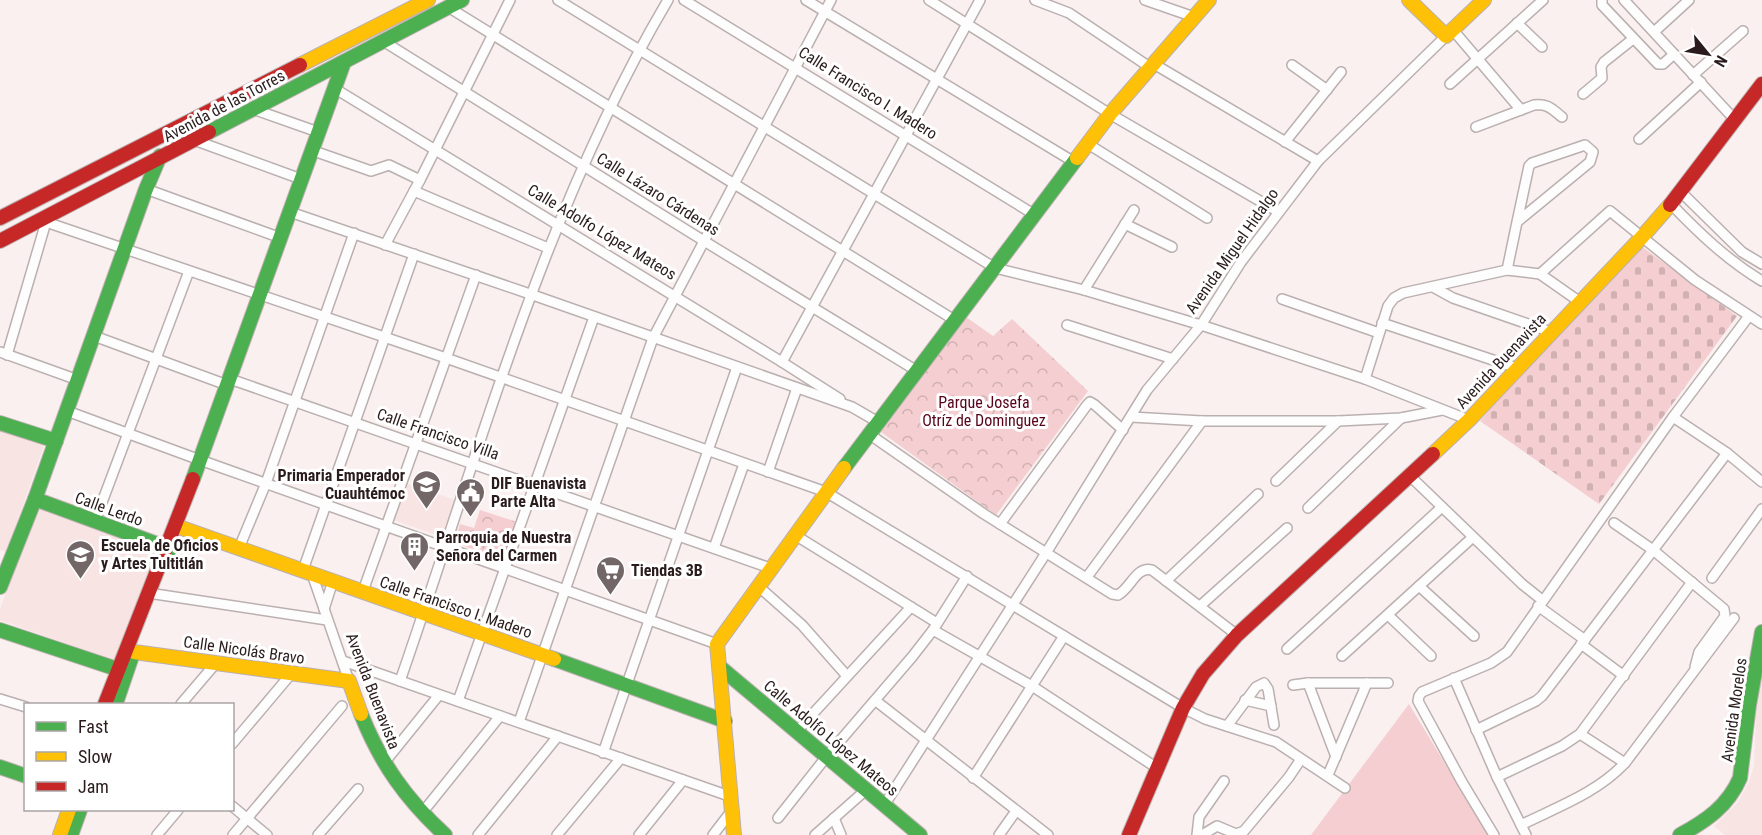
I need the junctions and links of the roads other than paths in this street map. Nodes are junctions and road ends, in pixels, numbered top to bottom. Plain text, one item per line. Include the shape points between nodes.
1 (428, 0) edge
2 (462, 0) edge
3 (510, 0) edge
4 (558, 0) edge
5 (668, 0) edge
6 (684, 0) edge
7 (806, 0) edge
8 (831, 0) edge
9 (929, 0) edge
10 (980, 0) edge
11 (1035, 0) edge
12 (1145, 0) edge
13 (1209, 0) edge
14 (1409, 0) edge
15 (1484, 0) edge
16 (1543, 0) edge
17 (1602, 0) edge
18 (1626, 0) edge
19 (1689, 0) edge
20 (448, 7) junction
21 (825, 11) junction
22 (1194, 17) junction
23 (967, 23) junction
24 (1517, 23) junction
25 (1743, 31) dead end
26 (1653, 32) junction
27 (1449, 33) junction
28 (492, 35) junction
29 (1633, 39) junction
30 (383, 41) junction
31 (1542, 47) dead end
32 (638, 50) junction
33 (1674, 54) junction
34 (1478, 59) junction
35 (344, 62) junction
36 (1292, 65) dead end
37 (1152, 66) junction
38 (795, 68) junction
39 (1341, 72) dead end
40 (1693, 75) junction
41 (938, 78) junction
42 (1701, 82) junction
43 (1450, 84) dead end
44 (1761, 87) edge
45 (334, 88) junction
46 (1327, 90) junction
47 (464, 93) junction
48 (1583, 94) dead end
49 (611, 108) junction
50 (253, 109) junction
51 (1521, 111) junction
52 (1110, 114) junction
53 (1562, 117) dead end
54 (1736, 121) junction
55 (764, 126) junction
56 (1476, 127) dead end
57 (318, 132) junction
58 (161, 136) junction
59 (906, 136) junction
60 (1639, 138) dead end
61 (194, 140) junction
62 (1285, 142) junction
63 (1088, 144) junction
64 (311, 150) junction
65 (435, 150) junction
66 (160, 158) junction
67 (1318, 161) junction
68 (1074, 162) junction
69 (583, 166) junction
70 (301, 179) junction
71 (420, 180) junction
72 (734, 184) junction
73 (146, 189) junction
74 (414, 191) junction
75 (1681, 192) junction
76 (874, 194) junction
77 (1671, 204) junction
78 (1134, 210) dead end
79 (290, 212) junction
80 (1279, 212) junction
81 (1035, 215) junction
82 (1207, 218) dead end
83 (0, 219) edge
84 (43, 221) junction
85 (1517, 222) junction
86 (1125, 224) junction
87 (558, 225) junction
88 (354, 233) junction
89 (1642, 237) junction
90 (281, 238) junction
91 (0, 241) edge
92 (704, 241) junction
93 (385, 245) junction
94 (1172, 247) dead end
95 (548, 248) junction
96 (125, 249) junction
97 (842, 251) junction
98 (414, 254) junction
99 (1762, 264) edge
100 (995, 268) junction
101 (1507, 270) junction
102 (189, 271) junction
103 (1540, 273) junction
104 (476, 275) junction
105 (1762, 281) edge
106 (1433, 287) junction
107 (1084, 290) junction
108 (530, 294) junction
109 (260, 296) junction
110 (675, 296) junction
111 (1282, 299) dead end
112 (1580, 302) junction
113 (812, 307) junction
114 (1749, 316) junction
115 (324, 317) junction
116 (594, 317) junction
117 (956, 321) junction
118 (1762, 324) edge
119 (1066, 325) dead end
120 (1201, 325) junction
121 (1380, 328) junction
122 (1551, 332) junction
123 (94, 336) junction
124 (385, 337) junction
125 (653, 338) junction
126 (4, 354) edge
127 (446, 358) junction
128 (156, 359) junction
129 (1173, 359) junction
130 (782, 362) junction
131 (737, 367) junction
132 (1518, 368) junction
133 (917, 371) junction
134 (502, 378) junction
135 (1365, 379) junction
136 (78, 380) junction
137 (229, 382) junction
138 (797, 388) junction
139 (565, 400) junction
140 (294, 401) junction
141 (852, 407) junction
142 (1442, 410) junction
143 (67, 411) junction
144 (1131, 417) junction
145 (1673, 417) junction
146 (1401, 418) junction
147 (1469, 420) junction
148 (624, 421) junction
149 (1202, 421) junction
150 (1338, 421) junction
151 (355, 422) junction
152 (878, 422) junction
153 (0, 423) edge
154 (1123, 430) junction
155 (127, 433) junction
156 (869, 434) junction
157 (56, 441) junction
158 (416, 444) junction
159 (708, 451) junction
160 (1727, 453) junction
161 (200, 460) junction
162 (473, 464) junction
163 (744, 464) junction
164 (768, 472) junction
165 (1410, 476) junction
166 (1276, 481) dead end
167 (1762, 482) edge
168 (266, 483) junction
169 (535, 486) junction
170 (826, 492) junction
171 (1258, 494) dead end
172 (35, 500) junction
173 (326, 504) junction
174 (594, 506) junction
175 (1442, 507) junction
176 (1308, 508) dead end
177 (1762, 509) edge
178 (94, 521) junction
179 (1614, 523) dead end
180 (1000, 524) junction
181 (386, 525) junction
182 (1287, 528) dead end
183 (795, 535) junction
184 (678, 536) junction
185 (1473, 537) junction
186 (171, 540) junction
187 (444, 546) junction
188 (239, 548) junction
189 (714, 548) junction
190 (1653, 550) junction
191 (1046, 553) junction
192 (5, 562) edge
193 (506, 568) junction
194 (771, 568) junction
195 (308, 572) junction
196 (967, 576) junction
197 (1087, 577) junction
198 (1712, 578) dead end
199 (333, 581) junction
200 (1166, 581) junction
201 (1692, 582) junction
202 (758, 585) junction
203 (1419, 585) junction
204 (0, 587) edge
205 (566, 589) junction
206 (363, 591) junction
207 (155, 594) junction
208 (1540, 603) junction
209 (1012, 606) junction
210 (1200, 606) junction
211 (911, 607) junction
212 (324, 609) junction
213 (423, 613) junction
214 (1388, 615) junction
215 (327, 620) junction
216 (649, 620) junction
217 (935, 627) junction
218 (0, 630) edge
219 (1762, 632) edge
220 (483, 633) junction
221 (1237, 635) junction
222 (1064, 636) junction
223 (1474, 636) dead end
224 (1583, 642) junction
225 (717, 644) junction
226 (1287, 649) dead end
227 (134, 652) junction
228 (543, 655) junction
229 (1342, 656) dead end
230 (1431, 656) dead end
231 (980, 657) junction
232 (343, 661) junction
233 (216, 663) junction
234 (721, 668) junction
235 (122, 671) junction
236 (291, 674) junction
237 (847, 676) junction
238 (1624, 676) junction
239 (1454, 678) junction
240 (349, 681) junction
241 (400, 681) junction
242 (1308, 683) junction
243 (1367, 683) junction
244 (1388, 683) dead end
245 (1293, 685) dead end
246 (1032, 686) junction
247 (626, 687) junction
248 (440, 695) junction
249 (0, 699) edge
250 (1245, 700) junction
251 (459, 701) junction
252 (876, 701) junction
253 (110, 703) edge
254 (183, 703) edge
255 (24, 706) edge
256 (342, 706) dead end
257 (1271, 706) junction
258 (1183, 708) junction
259 (500, 716) junction
260 (519, 722) junction
261 (725, 722) junction
262 (1274, 725) dead end
263 (1227, 726) junction
264 (1476, 730) junction
265 (798, 731) junction
266 (1580, 734) junction
267 (558, 736) junction
268 (926, 741) junction
269 (234, 742) edge
270 (603, 753) junction
271 (827, 756) junction
272 (1336, 757) junction
273 (621, 758) junction
274 (1302, 759) junction
275 (1625, 763) junction
276 (384, 764) junction
277 (0, 766) edge
278 (1157, 768) junction
279 (24, 775) edge
280 (1328, 775) junction
281 (1497, 777) junction
282 (973, 778) junction
283 (683, 780) junction
284 (1224, 781) dead end
285 (1345, 788) dead end
286 (358, 789) dead end
287 (867, 789) junction
288 (732, 803) junction
289 (885, 804) junction
290 (234, 808) edge
291 (69, 811) edge
292 (80, 811) edge
293 (177, 811) edge
294 (1016, 811) junction
295 (422, 813) junction
296 (778, 818) dead end
297 (834, 818) junction
298 (247, 819) junction
299 (1521, 825) junction
300 (60, 835) edge
301 (72, 835) edge
302 (157, 835) edge
303 (233, 835) edge
304 (267, 835) edge
305 (318, 835) edge
306 (445, 835) edge
307 (478, 835) edge
308 (557, 835) edge
309 (639, 835) edge
310 (713, 835) edge
311 (734, 835) edge
312 (815, 835) edge
313 (841, 835) edge
314 (920, 835) edge
315 (999, 835) edge
316 (1048, 835) edge
317 (1129, 835) edge
318 (1197, 835) edge
319 (1202, 835) edge
320 (1494, 835) edge
321 (1526, 835) edge
322 (1680, 835) edge

1 - 58 street, Avenida de las Torres
2 - 20 street, Avenida de las Torres
3 - 28 street
4 - 32 street
5 - 32 street
6 - 38 street, Calle Francisco I. Madero
7 - 21 street
8 - 21 street
9 - 23 street
10 - 23 street
11 - 37 street via 1069,13
12 - 22 street
13 - 22 street
14 - 27 street
15 - 27 street, Avenida Miguel Hidalgo
16 - 24 street
17 - 29 street via 1602,5
18 - 26 street
19 - 26 street
20 - 28 street
20 - 30 street, Avenida de las Torres
21 - 38 street
21 - 41 street
22 - 37 street
23 - 41 street
23 - 52 street
24 - 31 street
24 - 34 street
25 - 40 street
26 - 33 street
27 - 34 street
27 - 67 street, Avenida Miguel Hidalgo
28 - 47 street
28 - 49 street
29 - 33 street via 1660,65
29 - 48 street via 1605,62 1601,67 1602,78
30 - 35 street, Avenida de las Torres
30 - 47 street, Calle Lázaro Cárdenas
32 - 49 street
32 - 55 street
33 - 40 street
34 - 43 street
34 - 51 street
35 - 45 street
35 - 50 street, Avenida de las Torres
36 - 46 street
37 - 52 street
37 - 62 street
38 - 55 street
38 - 59 street, Calle Francisco I. Madero
39 - 46 street
40 - 42 street
41 - 59 street
41 - 68 street
42 - 54 street
42 - 60 street
44 - 54 street, Avenida Buenavista
45 - 57 street
45 - 65 street, Calle Adolfo López Mateos
46 - 62 street
47 - 65 street
47 - 69 street, Calle Lázaro Cárdenas
49 - 69 street
49 - 72 street
50 - 57 street
50 - 61 street, Avenida de las Torres
51 - 53 street via 1543,104
51 - 56 street
52 - 63 street
52 - 80 street
54 - 75 street, Avenida Buenavista
55 - 72 street
55 - 76 street
57 - 64 street
58 - 66 street
58 - 83 street, Avenida de las Torres
59 - 76 street
59 - 81 street, Calle Francisco I. Madero
61 - 66 street, Avenida de las Torres
61 - 70 street
62 - 67 street
63 - 68 street
63 - 82 street
64 - 70 street
64 - 71 street via 371,171 389,165
65 - 71 street
65 - 87 street, Calle Adolfo López Mateos
66 - 73 street
66 - 84 street, Avenida de las Torres
67 - 80 street, Avenida Miguel Hidalgo
68 - 81 street
69 - 87 street
69 - 92 street, Calle Lázaro Cárdenas
70 - 79 street
71 - 74 street
72 - 92 street
72 - 97 street
73 - 90 street
73 - 96 street
74 - 93 street
74 - 95 street
75 - 77 street, Avenida Buenavista
75 - 99 street via 1742,252
76 - 97 street
76 - 100 street
77 - 89 street, Avenida Buenavista
77 - 105 street via 1702,237
78 - 86 street
79 - 88 street
79 - 90 street
80 - 120 street, Avenida Miguel Hidalgo
81 - 100 street
84 - 91 street, Avenida de las Torres
84 - 96 street
84 - 126 street
85 - 85 street via 1590,162 1590,147 1585,145 1532,163
85 - 101 street
86 - 94 street
86 - 107 street
87 - 95 street
87 - 110 street, Calle Adolfo López Mateos
88 - 93 street
88 - 115 street
89 - 103 street via 1610,211
89 - 112 street, Avenida Buenavista
89 - 114 street via 1695,280
90 - 109 street
92 - 110 street
92 - 113 street, Calle Lázaro Cárdenas
93 - 98 street
95 - 108 street
96 - 102 street
96 - 123 street
97 - 113 street
97 - 117 street
98 - 104 street
98 - 124 street
100 - 107 street
100 - 117 street
101 - 103 street
101 - 106 street
102 - 109 street
102 - 128 street
103 - 112 street
104 - 108 street
104 - 127 street
106 - 121 street via 1395,298
106 - 122 street via 1453,298
107 - 120 street
108 - 116 street
108 - 134 street
109 - 115 street
109 - 137 street
110 - 125 street
110 - 130 street, Calle Adolfo López Mateos
111 - 121 street
112 - 122 street, Avenida Buenavista
113 - 130 street
113 - 133 street, Calle Lázaro Cárdenas
114 - 118 street
114 - 145 street
115 - 124 street
115 - 140 street
116 - 125 street
116 - 139 street
117 - 133 street
119 - 129 street
120 - 129 street, Avenida Miguel Hidalgo
120 - 135 street
121 - 132 street
121 - 135 street
122 - 132 street, Avenida Buenavista
123 - 128 street, Calle Francisco Villa
123 - 136 street
124 - 127 street
124 - 151 street
125 - 131 street
125 - 148 street
126 - 136 street
127 - 134 street
127 - 158 street
128 - 137 street, Calle Francisco Villa
128 - 155 street
129 - 144 street, Avenida Miguel Hidalgo
130 - 141 street, Calle Adolfo López Mateos
131 - 138 street
131 - 159 street
132 - 147 street, Avenida Buenavista
133 - 152 street
134 - 139 street
134 - 162 street
135 - 142 street
136 - 143 street
137 - 140 street, Calle Francisco Villa
137 - 161 street
138 - 141 street
138 - 164 street
139 - 148 street
139 - 169 street
140 - 151 street, Calle Francisco Villa
140 - 168 street
141 - 152 street
142 - 146 street
142 - 147 street
143 - 155 street
143 - 157 street
144 - 149 street
144 - 154 street, Avenida Miguel Hidalgo
145 - 160 street
145 - 208 street
146 - 150 street
146 - 176 street
147 - 165 street, Avenida Buenavista
148 - 159 street
148 - 174 street
149 - 150 street
149 - 197 street
150 - 166 street
151 - 158 street, Calle Francisco Villa
151 - 173 street
152 - 156 street
153 - 157 street
154 - 180 street via 1090,402
154 - 191 street, Avenida Miguel Hidalgo
155 - 161 street
155 - 178 street
156 - 170 street
156 - 180 street
157 - 172 street
158 - 162 street, Calle Francisco Villa
158 - 181 street
159 - 163 street
159 - 184 street
160 - 167 street
160 - 190 street
161 - 168 street
161 - 186 street
162 - 169 street, Calle Francisco Villa
162 - 187 street
163 - 164 street
163 - 189 street
164 - 170 street
165 - 175 street
165 - 221 street, Avenida Buenavista
168 - 173 street
168 - 188 street
169 - 174 street, Calle Francisco Villa
169 - 193 street
170 - 183 street
170 - 196 street
171 - 200 street
172 - 178 street, Calle Lerdo
172 - 192 street
173 - 181 street
173 - 195 street
174 - 184 street, Calle Francisco Villa
174 - 205 street
175 - 185 street
175 - 226 street
177 - 198 street
178 - 186 street, Calle Lerdo
179 - 190 street
180 - 191 street
181 - 187 street
181 - 206 street
182 - 210 street
183 - 194 street
183 - 211 street
184 - 189 street, Calle Francisco Villa
184 - 216 street
185 - 203 street
185 - 208 street
186 - 188 street, Calle Francisco I. Madero
186 - 207 street
186 - 235 street
187 - 193 street
187 - 213 street
188 - 195 street, Calle Francisco I. Madero
189 - 194 street, Calle Francisco Villa
190 - 201 street
190 - 224 street
191 - 197 street
191 - 209 street, Avenida Miguel Hidalgo
192 - 204 street
193 - 205 street
193 - 220 street
194 - 202 street
195 - 199 street, Calle Francisco I. Madero
195 - 212 street, Avenida Buenavista
196 - 209 street
196 - 217 street
197 - 200 street via 1118,595 1147,569
199 - 206 street, Calle Francisco I. Madero
199 - 212 street
200 - 210 street
201 - 238 street
201 - 275 street via 1730,615 1695,671
202 - 225 street
202 - 237 street via 802,625
203 - 214 street
203 - 223 street
205 - 216 street
205 - 228 street
206 - 213 street, Calle Francisco I. Madero
207 - 215 street
207 - 227 street
208 - 224 street
208 - 239 street via 1506,652
209 - 222 street
209 - 231 street, Avenida Miguel Hidalgo
210 - 221 street
211 - 217 street
211 - 237 street
212 - 215 street, Avenida Buenavista
213 - 220 street, Calle Francisco I. Madero
213 - 241 street
214 - 229 street
214 - 230 street
215 - 232 street, Avenida Buenavista
216 - 225 street
216 - 247 street
217 - 231 street
217 - 252 street
218 - 235 street
219 - 322 street, Avenida Morelos via 1739,782 1719,810
220 - 228 street, Calle Francisco I. Madero
220 - 251 street
221 - 258 street, Avenida Buenavista via 1203,674
222 - 246 street
222 - 258 street
224 - 238 street
224 - 264 street via 1536,700
225 - 234 street
227 - 233 street, Calle Nicolás Bravo
227 - 235 street
228 - 247 street, Calle Francisco I. Madero
228 - 260 street
231 - 246 street
231 - 268 street, Avenida Miguel Hidalgo
232 - 240 street, Avenida Buenavista
232 - 241 street
233 - 236 street, Calle Nicolás Bravo
233 - 254 street
234 - 261 street
234 - 265 street, Calle Adolfo López Mateos
235 - 253 street
236 - 240 street, Calle Nicolás Bravo
236 - 269 street
237 - 265 street
238 - 266 street
239 - 264 street
239 - 320 street via 1422,692 1418,701
240 - 276 street, Avenida Buenavista
241 - 248 street
242 - 243 street
242 - 245 street
242 - 272 street
243 - 244 street
243 - 272 street
246 - 278 street
246 - 282 street
247 - 261 street, Calle Francisco I. Madero
247 - 270 street
248 - 251 street
248 - 276 street
249 - 255 street
250 - 257 street
250 - 257 street via 1264,683
250 - 263 street
251 - 259 street
252 - 268 street
252 - 271 street
256 - 298 street
257 - 262 street
258 - 263 street
258 - 278 street, Avenida Buenavista
259 - 260 street
259 - 295 street
260 - 267 street
261 - 288 street
263 - 274 street via 1276,742
264 - 281 street
265 - 271 street, Calle Adolfo López Mateos
266 - 275 street
266 - 281 street
267 - 270 street
267 - 307 street
268 - 282 street
268 - 289 street, Avenida Miguel Hidalgo
270 - 273 street
271 - 287 street, Calle Adolfo López Mateos
271 - 296 street
272 - 280 street
273 - 283 street
273 - 308 street
274 - 280 street
274 - 319 street via 1244,831 1236,834 1217,826
275 - 299 street via 1599,787
276 - 295 street, Avenida Buenavista
277 - 279 street
278 - 317 street, Avenida Buenavista
280 - 285 street
281 - 299 street
282 - 294 street
283 - 288 street
283 - 309 street
284 - 318 street via 1199,818
286 - 305 street
287 - 289 street, Calle Adolfo López Mateos
287 - 297 street
288 - 310 street
288 - 311 street
289 - 314 street, Calle Adolfo López Mateos
290 - 298 street
291 - 300 street
292 - 301 street
293 - 302 street
294 - 315 street
294 - 316 street
295 - 306 street, Avenida Buenavista
297 - 312 street
297 - 313 street
298 - 303 street
298 - 304 street
299 - 321 street

